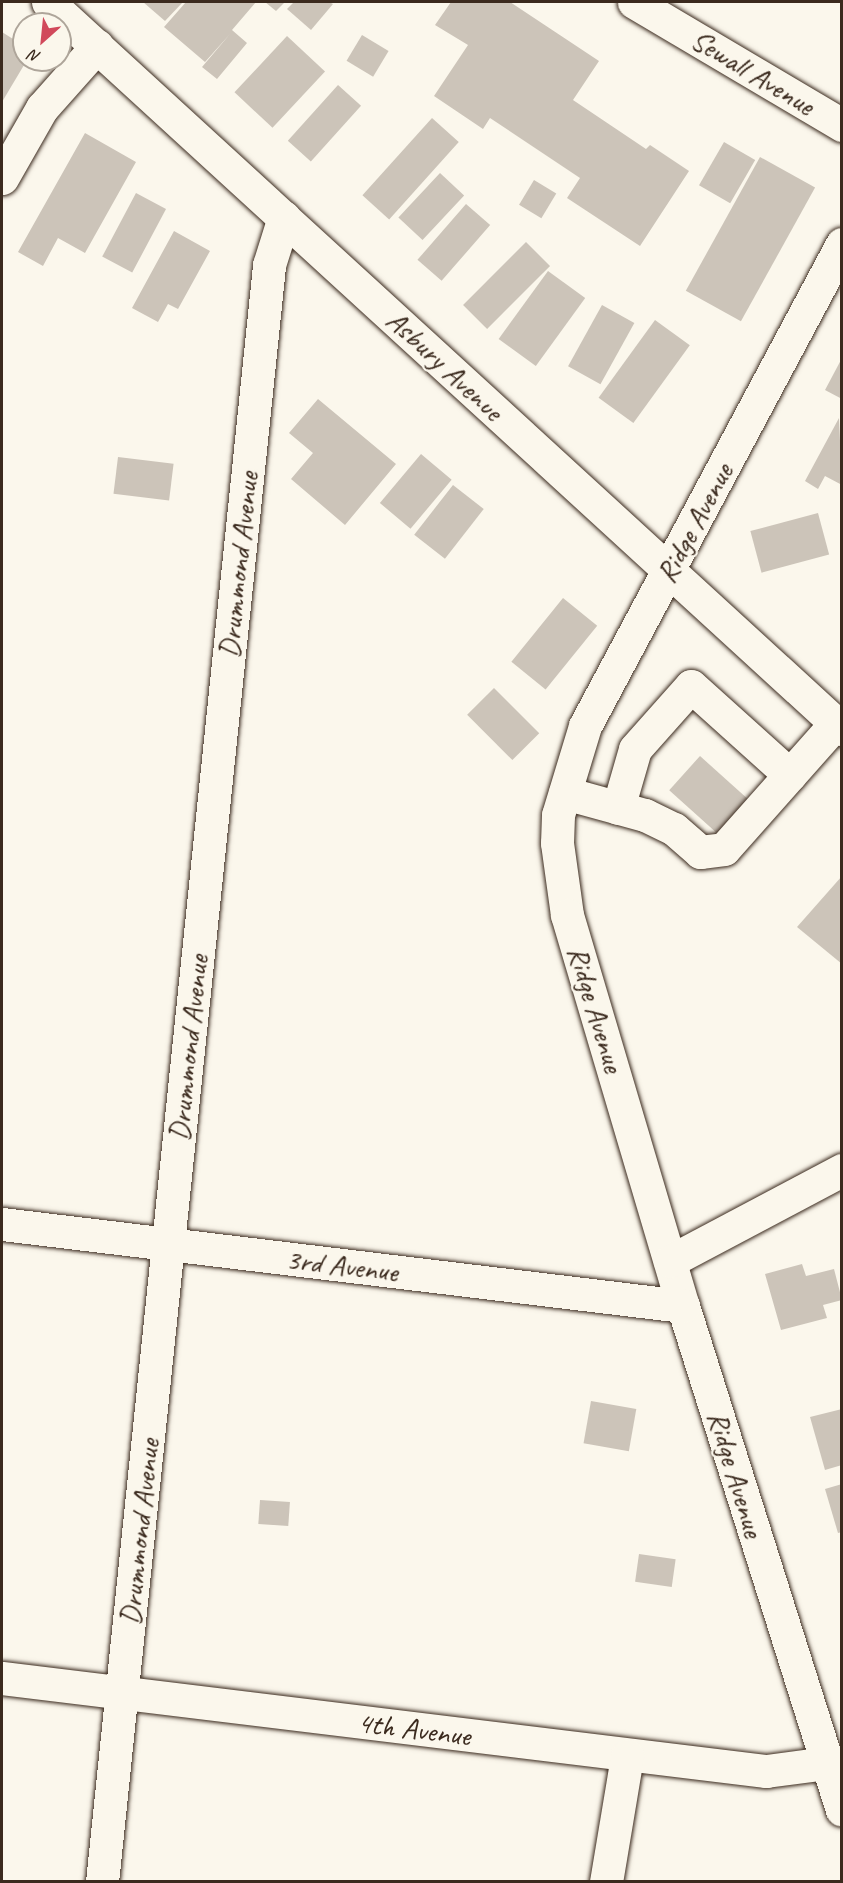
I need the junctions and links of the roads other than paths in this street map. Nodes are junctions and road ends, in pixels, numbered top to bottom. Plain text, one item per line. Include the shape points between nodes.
1 (48, 2) edge
2 (634, 2) edge
3 (97, 46) junction
4 (842, 125) edge
5 (2, 178) edge
6 (284, 217) junction
7 (842, 244) edge
8 (669, 571) junction
9 (838, 727) edge
10 (789, 775) junction
11 (565, 793) junction
12 (618, 808) junction
13 (829, 1177) edge
14 (2, 1224) edge
15 (167, 1245) junction
16 (669, 1261) junction
17 (683, 1306) junction
18 (2, 1678) edge
19 (124, 1693) junction
20 (627, 1756) junction
21 (827, 1763) junction
22 (842, 1810) edge
23 (102, 1881) edge
24 (606, 1881) edge

1 - 3 street, Asbury Avenue
2 - 4 street, Sewall Avenue
3 - 5 street via 42,108
3 - 6 street, Asbury Avenue
6 - 8 street, Asbury Avenue
6 - 15 street, Drummond Avenue via 269,265
7 - 8 street, Ridge Avenue
8 - 9 street, Asbury Avenue
8 - 11 street, Ridge Avenue via 585,726
9 - 10 street
10 - 12 street via 724,849 700,852 674,829
10 - 12 street via 691,686 635,749
11 - 12 street
11 - 16 street, Ridge Avenue via 558,814 557,843 567,915
13 - 16 street
14 - 15 street, 3rd Avenue
15 - 17 street, 3rd Avenue
15 - 19 street, Drummond Avenue
16 - 17 street, Ridge Avenue
17 - 21 street, Ridge Avenue
18 - 19 street, 4th Avenue
19 - 20 street, 4th Avenue
19 - 23 street, Drummond Avenue
20 - 21 street, 4th Avenue via 766,1771
20 - 24 street
21 - 22 street, Ridge Avenue

